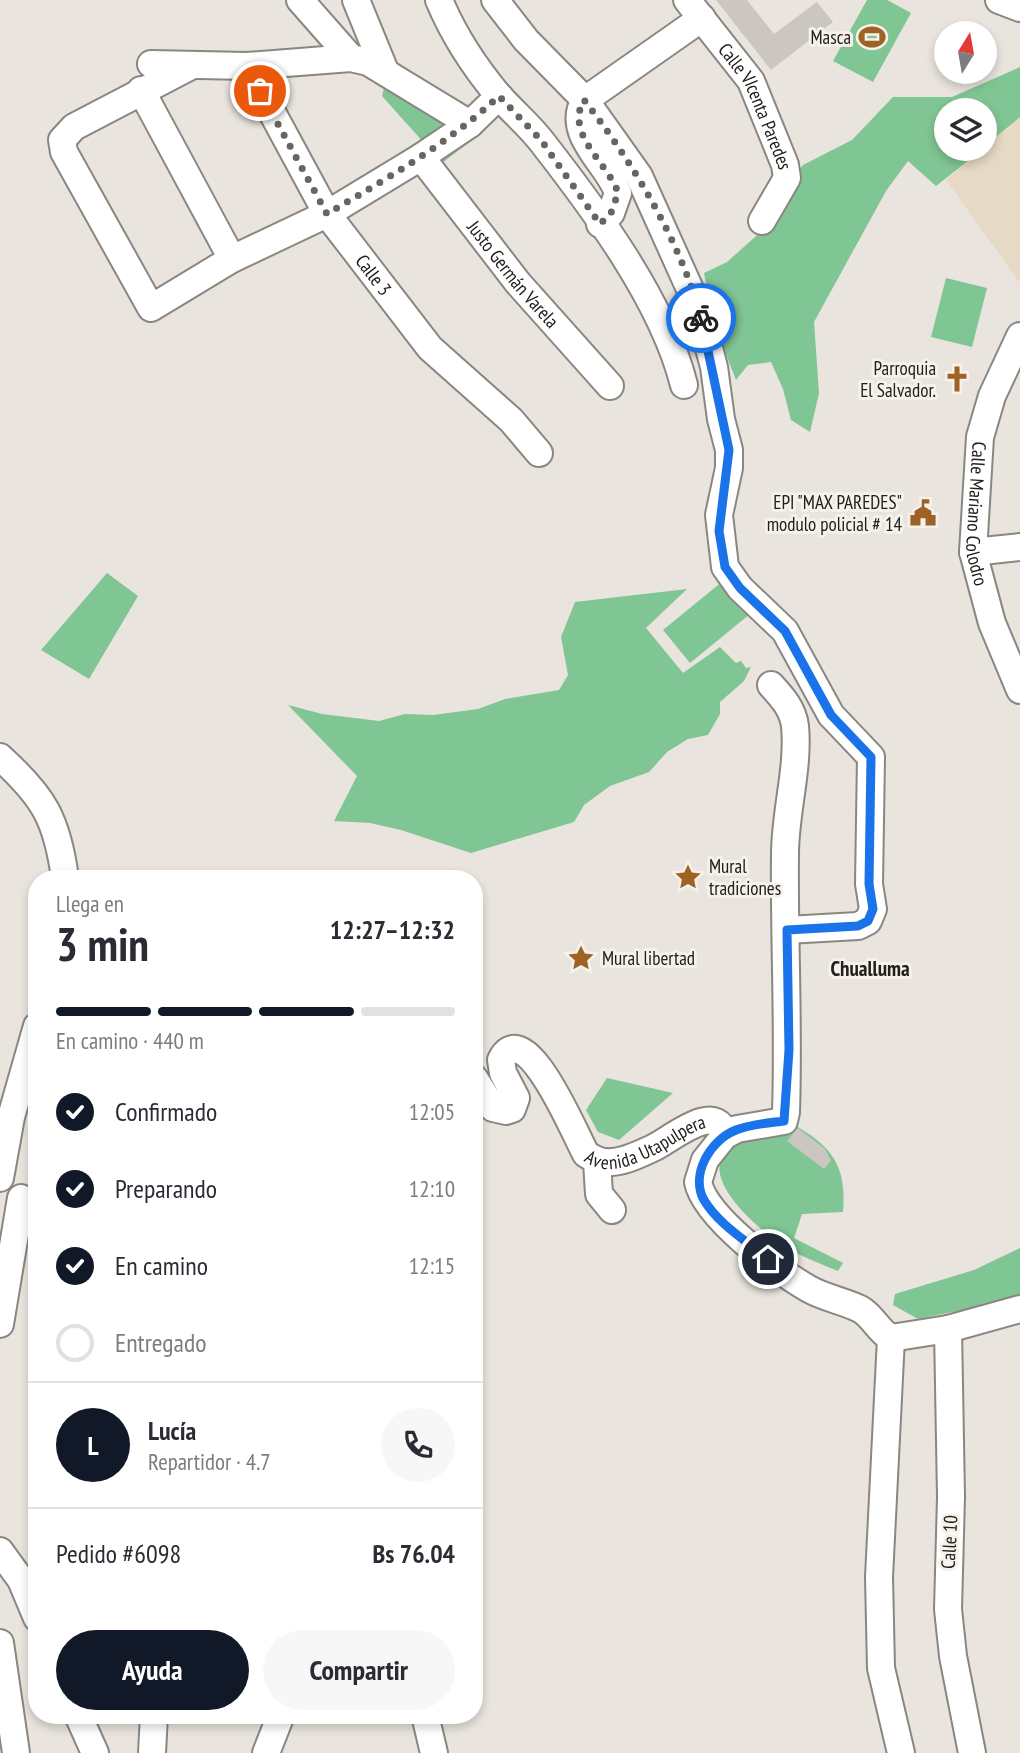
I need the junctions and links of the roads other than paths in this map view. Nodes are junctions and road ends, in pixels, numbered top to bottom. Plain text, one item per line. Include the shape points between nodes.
1 (300, 0) edge
2 (356, 0) edge
3 (439, 0) edge
4 (495, 0) edge
5 (999, 0) edge
6 (1020, 8) edge
7 (695, 9) edge
8 (352, 58) junction
9 (151, 64) dead end
10 (247, 66) junction
11 (189, 67) junction
12 (385, 71) junction
13 (141, 90) junction
14 (499, 96) junction
15 (584, 100) junction
16 (470, 124) junction
17 (421, 157) junction
18 (327, 214) junction
19 (762, 221) dead end
20 (600, 224) junction
21 (232, 259) junction
22 (1020, 336) edge
23 (684, 385) dead end
24 (610, 386) dead end
25 (539, 453) dead end
26 (1020, 547) edge
27 (973, 552) junction
28 (771, 685) dead end
29 (1020, 690) edge
30 (0, 757) edge
31 (63, 870) edge
32 (787, 930) junction
33 (28, 1057) edge
34 (483, 1092) edge
35 (725, 1135) junction
36 (597, 1161) junction
37 (0, 1178) edge
38 (21, 1198) dead end
39 (612, 1210) dead end
40 (1020, 1309) edge
41 (0, 1324) edge
42 (948, 1329) junction
43 (891, 1338) junction
44 (0, 1550) edge
45 (28, 1597) edge
46 (0, 1643) edge
47 (82, 1724) edge
48 (154, 1724) edge
49 (263, 1724) edge
50 (277, 1724) edge
51 (427, 1724) edge
52 (16, 1753) edge
53 (95, 1753) edge
54 (152, 1753) edge
55 (265, 1753) edge
56 (434, 1753) edge
57 (901, 1753) edge
58 (972, 1753) edge

1 - 8 street
2 - 12 street
3 - 14 street via 463,50
4 - 15 street
5 - 6 street
7 - 15 street
7 - 19 street, Calle VIcenta Paredes via 751,81 785,165 787,178
8 - 10 street
8 - 12 street
9 - 11 street
10 - 11 street
10 - 18 street, Calle 3
11 - 13 street
12 - 16 street
13 - 21 street
13 - 21 street via 69,130 61,146 70,163 151,308
14 - 16 street
14 - 20 street via 541,140
15 - 20 street via 580,114 584,136 618,193 611,213
15 - 32 street via 639,176 698,307 729,450 719,531 725,567 785,631 831,715 871,757 869,884 873,914 858,926
16 - 17 street
17 - 18 street
17 - 24 street, Justo Germán Varela via 519,283
18 - 21 street
18 - 25 street, Calle 3 via 430,348 511,420
20 - 23 street via 650,301 676,351
22 - 27 street, Calle Mariano Colodro via 992,396 981,437
26 - 27 street
27 - 29 street, Calle Mariano Colodro via 992,623
28 - 32 street via 791,711 794,723 786,819
30 - 31 street via 36,792 50,817
32 - 35 street via 789,1050 784,1121
33 - 37 street
34 - 36 street, Avenida Utapulpera via 493,1108 512,1109 516,1098 501,1060 508,1050 524,1052 543,1074 586,1154
35 - 36 street, Avenida Utapulpera via 722,1126 704,1121 626,1159
35 - 43 street, Avenida Utapulpera via 699,1171 699,1191 706,1204 785,1273 811,1290 870,1315
36 - 39 street via 599,1194
38 - 41 street
40 - 42 street
42 - 43 street
42 - 58 street, Calle 10 via 948,1609
43 - 57 street via 878,1577 881,1668
44 - 45 street
46 - 52 street
47 - 53 street
48 - 54 street
49 - 55 street
50 - 55 street
51 - 56 street

